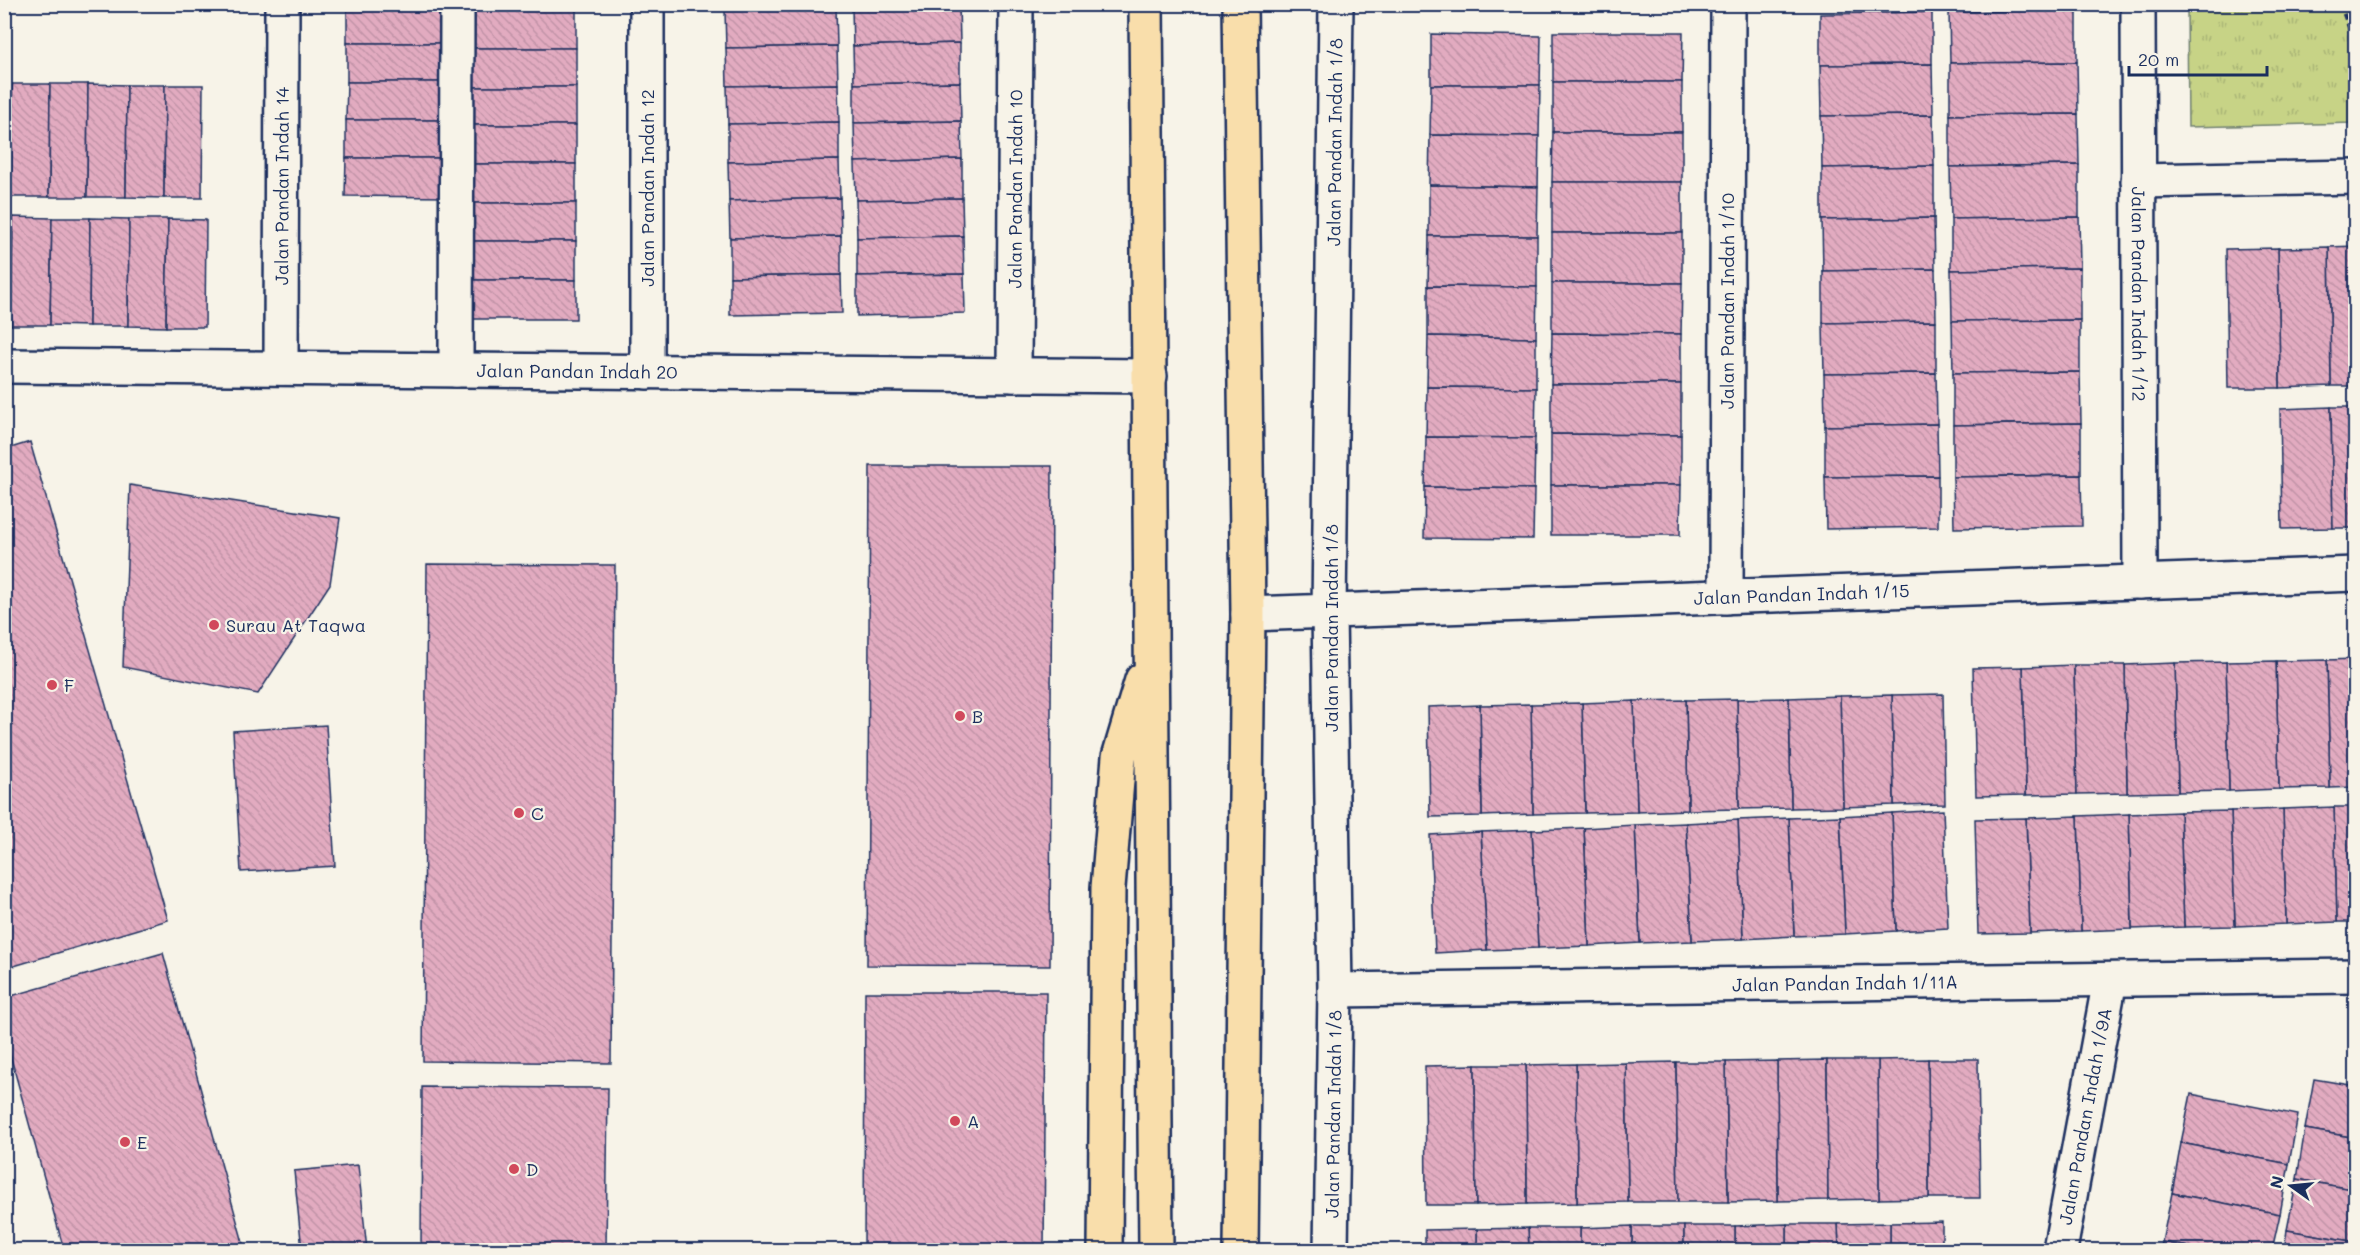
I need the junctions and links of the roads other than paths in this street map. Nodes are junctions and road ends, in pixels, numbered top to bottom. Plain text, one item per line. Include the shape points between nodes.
1 (282, 4) edge
2 (457, 4) edge
3 (647, 4) edge
4 (1016, 4) edge
5 (1146, 4) edge
6 (1239, 4) edge
7 (1336, 4) edge
8 (1728, 4) edge
9 (2138, 4) edge
10 (2355, 177) edge
11 (2139, 181) junction
12 (4, 366) edge
13 (281, 368) junction
14 (456, 370) junction
15 (647, 372) junction
16 (1014, 375) junction
17 (1150, 376) junction
18 (2355, 574) edge
19 (2140, 582) junction
20 (1726, 597) junction
21 (1329, 613) junction
22 (1248, 614) junction
23 (1152, 645) junction
24 (2355, 976) edge
25 (2110, 980) junction
26 (1335, 990) junction
27 (1105, 1251) edge
28 (1156, 1251) edge
29 (1241, 1251) edge
30 (1331, 1251) edge
31 (2060, 1251) edge

1 - 13 street, Jalan Pandan Indah 14
2 - 14 street
3 - 15 street, Jalan Pandan Indah 12
4 - 16 street, Jalan Pandan Indah 10
5 - 17 highway
6 - 22 highway
7 - 21 street, Jalan Pandan Indah 1/8
8 - 20 street, Jalan Pandan Indah 1/10
9 - 11 street, Jalan Pandan Indah 1/12
10 - 11 street
11 - 19 street, Jalan Pandan Indah 1/12
12 - 13 street, Jalan Pandan Indah 20
13 - 14 street, Jalan Pandan Indah 20
14 - 15 street, Jalan Pandan Indah 20
15 - 16 street, Jalan Pandan Indah 20
16 - 17 street, Jalan Pandan Indah 20
17 - 23 highway
18 - 19 street, Jalan Pandan Indah 1/15
19 - 20 street, Jalan Pandan Indah 1/15
20 - 21 street, Jalan Pandan Indah 1/15
21 - 22 street, Jalan Pandan Indah 1/15
21 - 26 street, Jalan Pandan Indah 1/8
22 - 29 highway
23 - 27 highway via 1119,757 1108,888
23 - 28 highway
24 - 25 street, Jalan Pandan Indah 1/11A
25 - 26 street, Jalan Pandan Indah 1/11A
25 - 31 street, Jalan Pandan Indah 1/9A
26 - 30 street, Jalan Pandan Indah 1/8

